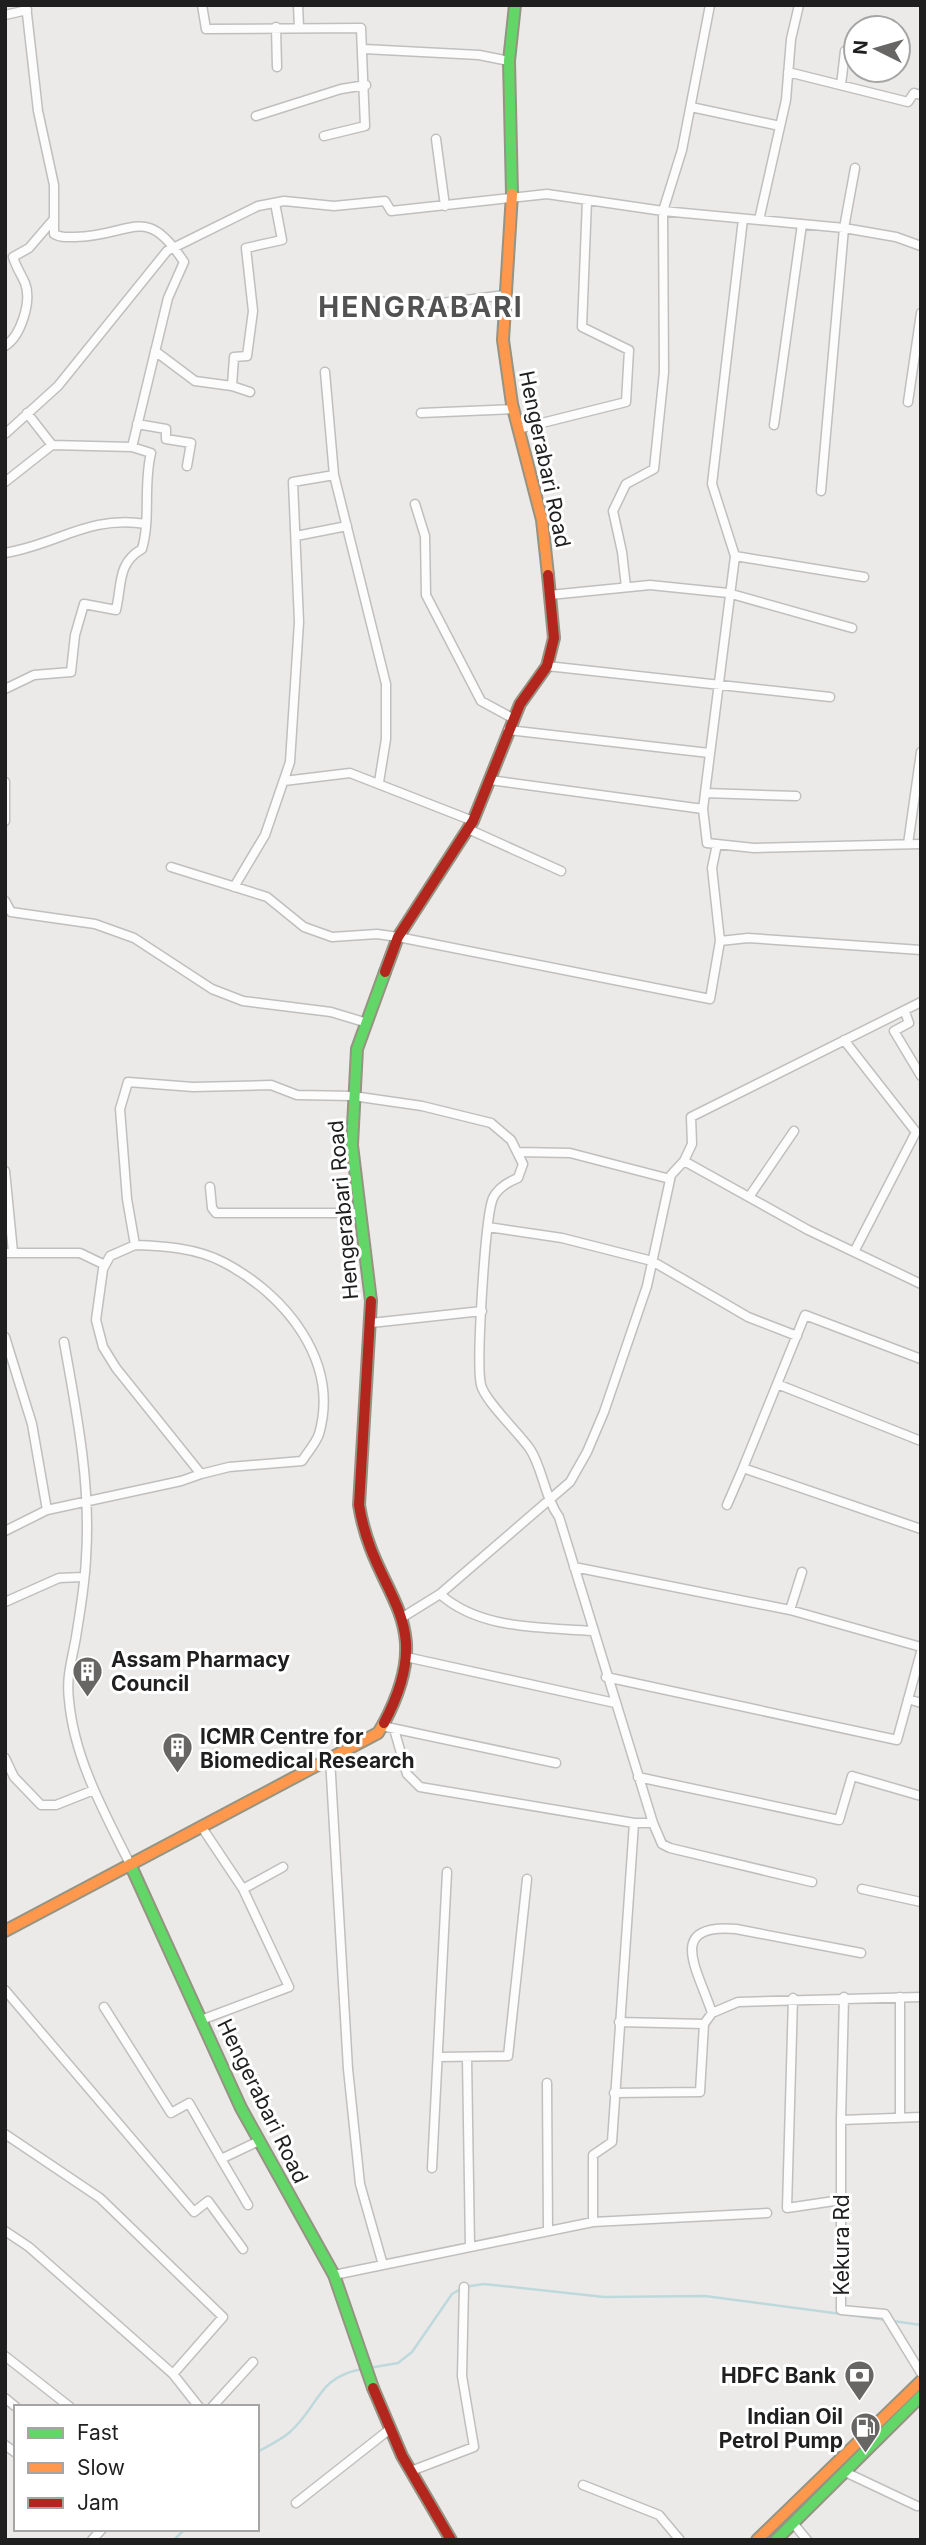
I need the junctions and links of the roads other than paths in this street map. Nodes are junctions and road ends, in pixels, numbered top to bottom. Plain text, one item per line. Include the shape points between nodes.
1 (202, 5) edge
2 (298, 5) edge
3 (515, 5) edge
4 (710, 5) edge
5 (799, 5) edge
6 (26, 8) edge
7 (5, 15) edge
8 (276, 27) junction
9 (299, 27) junction
10 (364, 49) junction
11 (509, 61) junction
12 (276, 67) dead end
13 (788, 72) junction
14 (842, 76) edge
15 (366, 85) junction
16 (841, 85) junction
17 (921, 95) edge
18 (691, 107) junction
19 (256, 116) dead end
20 (780, 127) junction
21 (324, 136) dead end
22 (436, 139) dead end
23 (856, 168) dead end
24 (512, 196) junction
25 (587, 200) junction
26 (275, 203) junction
27 (445, 206) junction
28 (663, 211) junction
29 (743, 219) junction
30 (53, 220) junction
31 (759, 220) junction
32 (802, 224) junction
33 (844, 228) junction
34 (921, 246) edge
35 (174, 247) junction
36 (505, 295) junction
37 (380, 302) dead end
38 (921, 313) edge
39 (5, 346) edge
40 (155, 351) junction
41 (325, 372) dead end
42 (232, 386) junction
43 (250, 392) dead end
44 (908, 402) dead end
45 (513, 408) junction
46 (421, 413) dead end
47 (27, 414) junction
48 (137, 424) junction
49 (774, 425) dead end
50 (519, 429) junction
51 (5, 434) edge
52 (52, 445) junction
53 (132, 447) junction
54 (187, 466) dead end
55 (334, 475) junction
56 (5, 482) edge
57 (821, 491) dead end
58 (415, 504) dead end
59 (146, 524) junction
60 (346, 526) junction
61 (296, 536) junction
62 (5, 554) edge
63 (735, 556) junction
64 (864, 577) dead end
65 (626, 587) junction
66 (728, 593) junction
67 (550, 595) junction
68 (852, 628) dead end
69 (547, 666) junction
70 (717, 686) junction
71 (5, 689) edge
72 (830, 697) dead end
73 (514, 719) junction
74 (508, 730) junction
75 (921, 752) edge
76 (709, 753) junction
77 (490, 780) junction
78 (284, 781) junction
79 (5, 782) edge
80 (379, 782) junction
81 (705, 793) junction
82 (796, 796) dead end
83 (703, 809) junction
84 (5, 821) edge
85 (471, 825) junction
86 (718, 844) junction
87 (908, 844) junction
88 (921, 844) edge
89 (171, 867) dead end
90 (561, 871) dead end
91 (234, 887) junction
92 (5, 901) edge
93 (8, 914) edge
94 (398, 937) junction
95 (720, 940) junction
96 (921, 950) edge
97 (921, 1002) edge
98 (905, 1012) junction
99 (364, 1022) junction
100 (844, 1040) junction
101 (921, 1076) edge
102 (353, 1096) junction
103 (918, 1130) edge
104 (794, 1131) dead end
105 (517, 1152) junction
106 (684, 1161) junction
107 (5, 1171) edge
108 (670, 1179) junction
109 (210, 1187) dead end
110 (749, 1197) junction
111 (360, 1213) junction
112 (488, 1227) junction
113 (135, 1245) junction
114 (853, 1252) junction
115 (9, 1253) edge
116 (652, 1261) junction
117 (105, 1265) junction
118 (921, 1284) edge
119 (482, 1311) junction
120 (371, 1323) junction
121 (797, 1336) junction
122 (5, 1337) edge
123 (64, 1342) dead end
124 (921, 1359) edge
125 (777, 1384) junction
126 (921, 1441) edge
127 (743, 1468) junction
128 (201, 1474) junction
129 (86, 1500) junction
130 (547, 1502) junction
131 (727, 1505) dead end
132 (47, 1510) junction
133 (921, 1529) edge
134 (5, 1531) edge
135 (574, 1567) junction
136 (802, 1572) dead end
137 (83, 1577) junction
138 (440, 1594) junction
139 (5, 1602) edge
140 (790, 1610) junction
141 (403, 1617) junction
142 (592, 1631) junction
143 (921, 1647) edge
144 (921, 1652) edge
145 (406, 1657) junction
146 (606, 1677) junction
147 (908, 1699) junction
148 (614, 1703) junction
149 (921, 1703) edge
150 (382, 1726) junction
151 (394, 1729) junction
152 (5, 1758) edge
153 (331, 1758) junction
154 (556, 1763) dead end
155 (638, 1777) junction
156 (93, 1790) junction
157 (921, 1796) edge
158 (634, 1823) junction
159 (653, 1823) junction
160 (201, 1826) junction
161 (130, 1864) junction
162 (283, 1867) dead end
163 (447, 1872) dead end
164 (527, 1879) dead end
165 (812, 1882) dead end
166 (243, 1889) junction
167 (862, 1889) dead end
168 (921, 1902) edge
169 (5, 1931) edge
170 (861, 1953) dead end
171 (5, 1990) edge
172 (844, 1997) junction
173 (900, 1997) junction
174 (921, 1997) edge
175 (793, 1998) junction
176 (104, 2007) dead end
177 (712, 2012) junction
178 (201, 2020) junction
179 (619, 2022) junction
180 (704, 2024) junction
181 (439, 2057) junction
182 (467, 2058) junction
183 (547, 2083) dead end
184 (614, 2093) junction
185 (921, 2117) edge
186 (900, 2118) junction
187 (841, 2120) junction
188 (5, 2134) edge
189 (259, 2141) junction
190 (221, 2159) junction
191 (432, 2168) dead end
192 (841, 2200) junction
193 (248, 2205) dead end
194 (767, 2213) dead end
195 (593, 2222) junction
196 (5, 2231) edge
197 (548, 2231) junction
198 (470, 2247) junction
199 (243, 2249) dead end
200 (383, 2265) junction
201 (334, 2275) junction
202 (464, 2287) dead end
203 (5, 2356) edge
204 (253, 2362) dead end
205 (921, 2373) edge
206 (173, 2374) junction
207 (921, 2381) edge
208 (921, 2396) edge
209 (67, 2405) edge
210 (197, 2405) edge
211 (214, 2405) edge
212 (390, 2429) junction
213 (411, 2471) junction
214 (845, 2472) junction
215 (583, 2485) dead end
216 (296, 2503) dead end
217 (917, 2506) dead end
218 (793, 2524) junction
219 (451, 2540) edge
220 (680, 2540) edge
221 (757, 2540) edge
222 (776, 2540) edge
223 (807, 2540) edge

1 - 8 street via 206,29
2 - 9 street
3 - 11 main road, Hengerabari Road
4 - 18 street
5 - 13 street
6 - 7 street
6 - 30 street via 38,111 54,185
8 - 9 street
8 - 12 street
9 - 10 street via 362,28
10 - 11 street
10 - 15 street
11 - 24 main road, Hengerabari Road
13 - 16 street
13 - 20 street
14 - 16 street
15 - 19 street
15 - 21 street via 365,126
16 - 17 street via 908,103 914,93
18 - 20 street
18 - 28 street
20 - 31 street
22 - 27 street
23 - 33 street
24 - 25 street via 547,194
24 - 27 street
24 - 36 main road, Hengerabari Road
25 - 28 street
25 - 50 street via 582,327 629,350 626,402
26 - 27 street via 334,206 386,201 391,211
26 - 35 street via 238,215
26 - 42 street via 282,240 246,248 253,321 247,356 234,357
28 - 29 street
28 - 65 street via 664,372 654,469 625,484 613,511
29 - 31 street
29 - 63 street via 712,484
30 - 35 street via 54,234 60,237 149,226
30 - 39 street via 29,248 13,257 28,299 14,340
31 - 32 street
32 - 33 street
32 - 49 street
33 - 34 street
33 - 57 street
35 - 40 street via 184,262 168,298
35 - 47 street via 144,276 58,386
36 - 37 street via 409,307
36 - 45 main road, Hengerabari Road via 503,340
38 - 44 street
40 - 42 street via 195,381
40 - 48 street
41 - 55 street
42 - 43 street
45 - 46 street
45 - 50 main road, Hengerabari Road
47 - 51 street
47 - 52 street
48 - 53 street
48 - 54 street via 166,429 166,439 191,443
50 - 67 main road, Hengerabari Road via 542,520
52 - 53 street
52 - 56 street
53 - 59 street via 151,453
55 - 60 street
55 - 61 street via 293,481
58 - 73 street via 425,536 426,595 481,701
59 - 62 street via 95,524 43,546
59 - 71 street via 142,549 121,568 116,610 84,604 71,672 33,675
60 - 61 street
60 - 80 street via 386,684 386,739
61 - 78 street via 296,712
63 - 64 street
63 - 66 street
65 - 66 street
65 - 67 street
66 - 68 street
66 - 70 street
67 - 69 main road, Hengerabari Road via 554,638
69 - 70 street
69 - 73 main road, Hengerabari Road
70 - 72 street
70 - 76 street
73 - 74 main road, Hengerabari Road
74 - 76 street
74 - 77 main road, Hengerabari Road
75 - 87 street
76 - 81 street
77 - 83 street
77 - 85 main road, Hengerabari Road
78 - 80 street via 350,773
78 - 91 street via 265,835
79 - 84 street
80 - 85 street
81 - 82 street
81 - 83 street
83 - 86 street via 707,843
85 - 90 street
85 - 94 main road, Hengerabari Road
86 - 87 street via 754,848
86 - 95 street via 712,868
87 - 88 street
89 - 91 street
91 - 94 street via 267,897 304,927 332,937
92 - 93 street
93 - 99 street via 95,924 134,938 212,989 243,1002 331,1012
94 - 95 street via 710,999
94 - 99 main road, Hengerabari Road
95 - 96 street
97 - 98 street
98 - 100 street
98 - 101 street via 909,1023 894,1031
99 - 102 main road, Hengerabari Road via 356,1049
100 - 103 street
100 - 106 street via 691,1117 692,1144
102 - 105 street via 491,1123 511,1140
102 - 111 main road, Hengerabari Road via 352,1145
102 - 113 street via 297,1095 271,1085 193,1087 128,1082 120,1109
103 - 114 street
104 - 110 street
105 - 108 street via 570,1153
105 - 112 street via 523,1164 518,1178 494,1197
106 - 108 street
106 - 110 street
107 - 115 street
108 - 116 street
109 - 111 street via 216,1213
110 - 114 street
111 - 120 main road, Hengerabari Road
112 - 116 street via 562,1238
112 - 119 street
113 - 117 street via 110,1256
113 - 128 street via 177,1247 223,1262 272,1295 307,1336 320,1374 324,1403 318,1437 302,1461
114 - 118 street
115 - 117 street via 80,1253
116 - 121 street via 748,1317
116 - 130 street via 587,1452 570,1482
117 - 128 street via 96,1320 103,1347
119 - 120 street
119 - 130 street via 481,1386 531,1451
120 - 141 main road, Hengerabari Road via 359,1505 364,1535
121 - 124 street via 805,1315
121 - 125 street
122 - 132 street via 32,1424
123 - 129 street via 82,1441
125 - 126 street
125 - 127 street
127 - 131 street
127 - 133 street
128 - 129 street
129 - 132 street
129 - 137 street
130 - 135 street via 559,1517
130 - 138 street
132 - 134 street
135 - 140 street
135 - 142 street
136 - 140 street
137 - 139 street via 59,1578
137 - 156 street via 76,1640 67,1672 69,1703
138 - 141 street
138 - 142 street via 453,1606 487,1619
140 - 143 street
141 - 145 main road, Hengerabari Road
142 - 146 street
144 - 147 street
145 - 148 street
145 - 150 main road, Hengerabari Road via 401,1685
146 - 147 street via 897,1740
146 - 148 street
147 - 149 street
148 - 155 street
150 - 151 street
150 - 153 main road, Hengerabari Road via 378,1733
151 - 154 street
151 - 158 street via 407,1774 419,1787
152 - 156 street via 14,1777 41,1805 56,1805
153 - 160 main road, Hengerabari Road
153 - 200 street via 358,2171
155 - 157 street via 839,1820 852,1776
155 - 159 street
156 - 161 street
158 - 159 street
158 - 179 street
159 - 165 street via 662,1844 670,1848
160 - 161 main road, Hengerabari Road
160 - 166 street
161 - 169 main road, Hengerabari Road
161 - 178 main road, Hengerabari Road
162 - 166 street
163 - 181 street
164 - 182 street via 508,2056
166 - 178 street via 289,1987
167 - 168 street
170 - 177 street via 736,1929 698,1932 692,1939 692,1951
171 - 199 street via 194,2213 208,2201
172 - 173 street
172 - 175 street
172 - 187 street, Kekura Rd
173 - 174 street
173 - 186 street
175 - 177 street via 737,2001
175 - 192 street via 787,2208
176 - 190 street via 171,2113 189,2103
177 - 180 street
178 - 189 main road, Hengerabari Road
179 - 180 street
179 - 184 street
180 - 184 street via 700,2092
181 - 182 street
181 - 191 street
182 - 198 street
183 - 197 street
184 - 195 street via 612,2142 593,2155
185 - 186 street
186 - 187 street
187 - 192 street, Kekura Rd
188 - 206 street via 100,2198 223,2317
189 - 190 street
189 - 201 main road, Hengerabari Road
190 - 193 street
192 - 205 street, Kekura Rd via 841,2310 885,2314
194 - 195 street
195 - 197 street
196 - 206 street
197 - 198 street
198 - 200 street
200 - 201 street
201 - 212 main road, Hengerabari Road via 359,2354
202 - 213 street via 462,2376 474,2446
203 - 209 street
204 - 211 street
206 - 210 street
207 - 221 main road
208 - 214 main road
212 - 213 main road, Hengerabari Road
212 - 216 street
213 - 219 main road, Hengerabari Road
214 - 217 street
214 - 218 main road
215 - 220 street via 659,2515
218 - 222 main road
218 - 223 street

